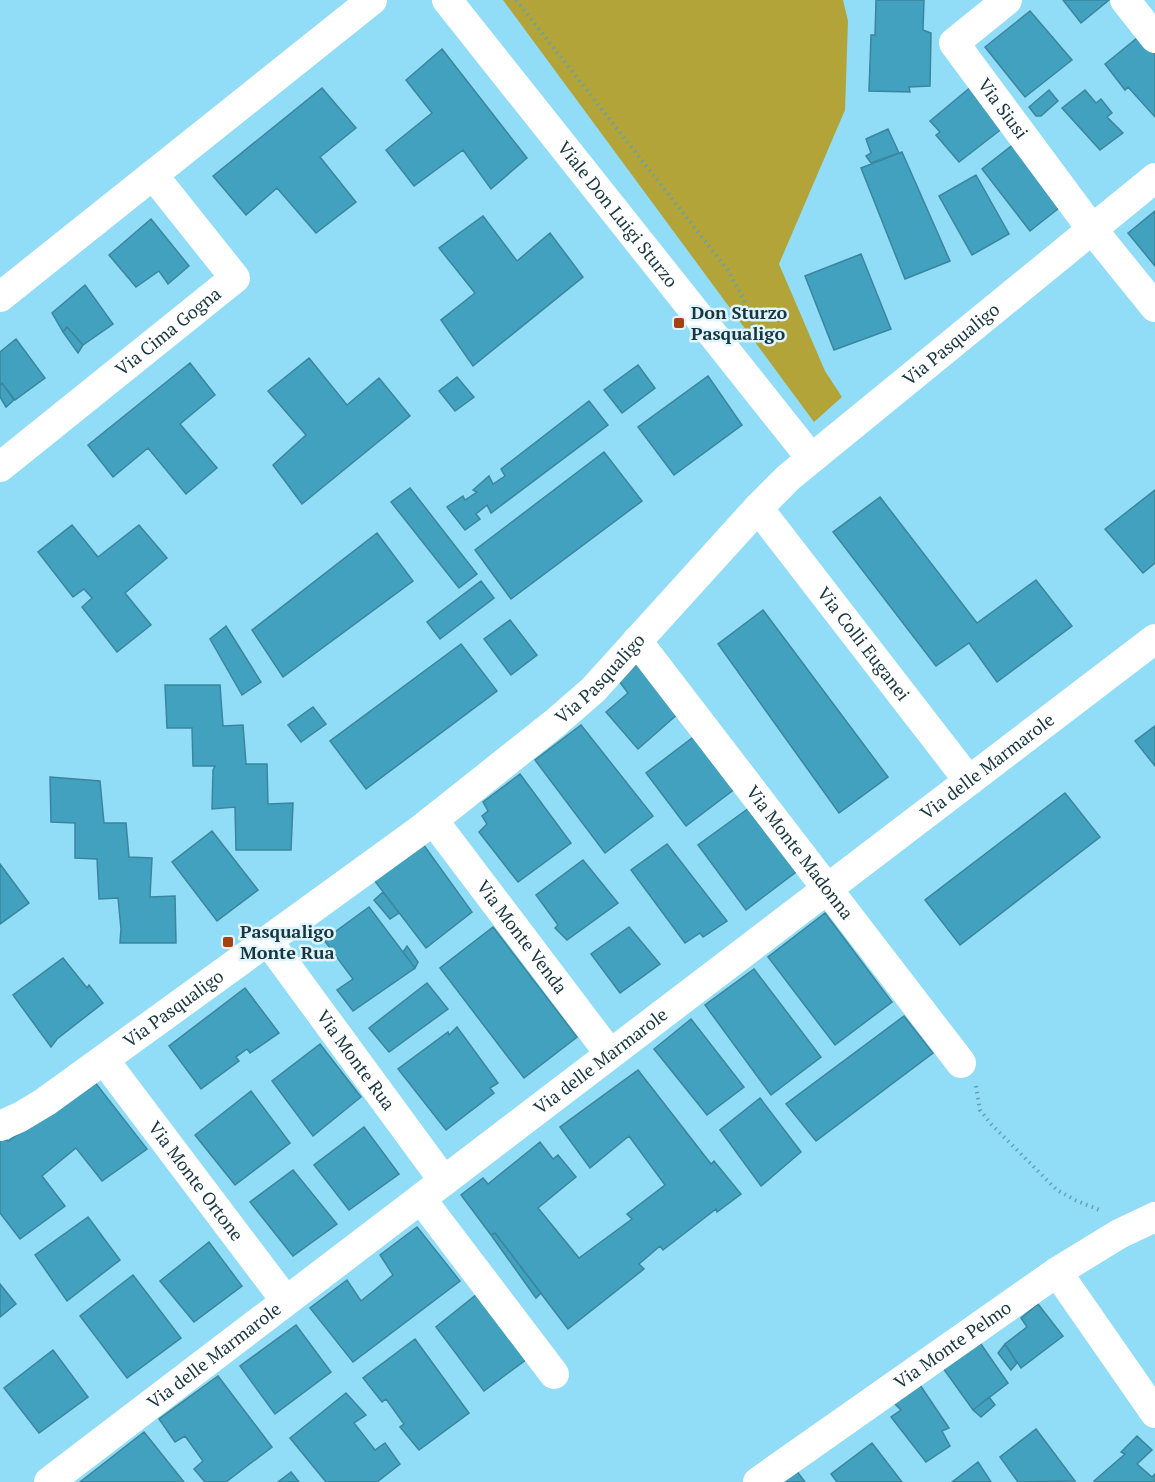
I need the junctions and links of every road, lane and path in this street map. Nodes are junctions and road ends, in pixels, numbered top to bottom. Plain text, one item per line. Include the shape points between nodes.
1 (372, 0) edge
2 (447, 0) edge
3 (516, 0) edge
4 (1007, 0) edge
5 (1125, 0) edge
6 (1155, 38) edge
7 (153, 175) junction
8 (1155, 178) edge
9 (1091, 228) junction
10 (0, 297) edge
11 (1155, 307) edge
12 (762, 349) dead end
13 (811, 458) junction
14 (0, 467) edge
15 (758, 508) junction
16 (1155, 639) edge
17 (637, 641) junction
18 (969, 780) junction
19 (433, 820) junction
20 (827, 889) junction
21 (268, 941) junction
22 (610, 1054) junction
23 (104, 1060) junction
24 (961, 1063) joint
25 (0, 1126) edge
26 (444, 1181) junction
27 (421, 1199) junction
28 (1155, 1217) edge
29 (1119, 1234) junction
30 (1057, 1272) junction
31 (286, 1301) junction
32 (554, 1374) dead end
33 (1155, 1413) edge
34 (49, 1482) edge
35 (758, 1482) edge

1 - 7 street
2 - 13 street, Viale Don Luigi Sturzo
3 - 12 path via 727,269 744,300
4 - 9 street, Via Siusi via 954,43
5 - 6 street
7 - 10 street
7 - 14 street, Via Cima Gogna via 235,278
8 - 9 street, Via Pasqualigo
9 - 11 street
9 - 13 street, Via Pasqualigo
13 - 15 street, Via Pasqualigo
15 - 17 street, Via Pasqualigo
15 - 18 street, Via Colli Euganei
16 - 18 street, Via delle Marmarole
17 - 19 street, Via Pasqualigo via 593,690
17 - 20 street, Via Monte Madonna
18 - 20 street, Via delle Marmarole
19 - 21 street, Via Pasqualigo
19 - 22 street, Via Monte Venda
20 - 22 street, Via delle Marmarole
20 - 24 street, Via Monte Madonna
21 - 23 street, Via Pasqualigo
21 - 26 street, Via Monte Rua
22 - 26 street, Via delle Marmarole
23 - 25 street, Via Pasqualigo via 45,1102
23 - 31 street, Via Monte Ortone
24 - 29 path via 977,1087 980,1110 991,1124 1057,1190 1101,1210
26 - 27 street, Via delle Marmarole
27 - 31 street, Via delle Marmarole
27 - 32 street
28 - 29 street, Via Monte Pelmo
29 - 30 street, Via Monte Pelmo
30 - 33 street
30 - 35 street, Via Monte Pelmo
31 - 34 street, Via delle Marmarole

